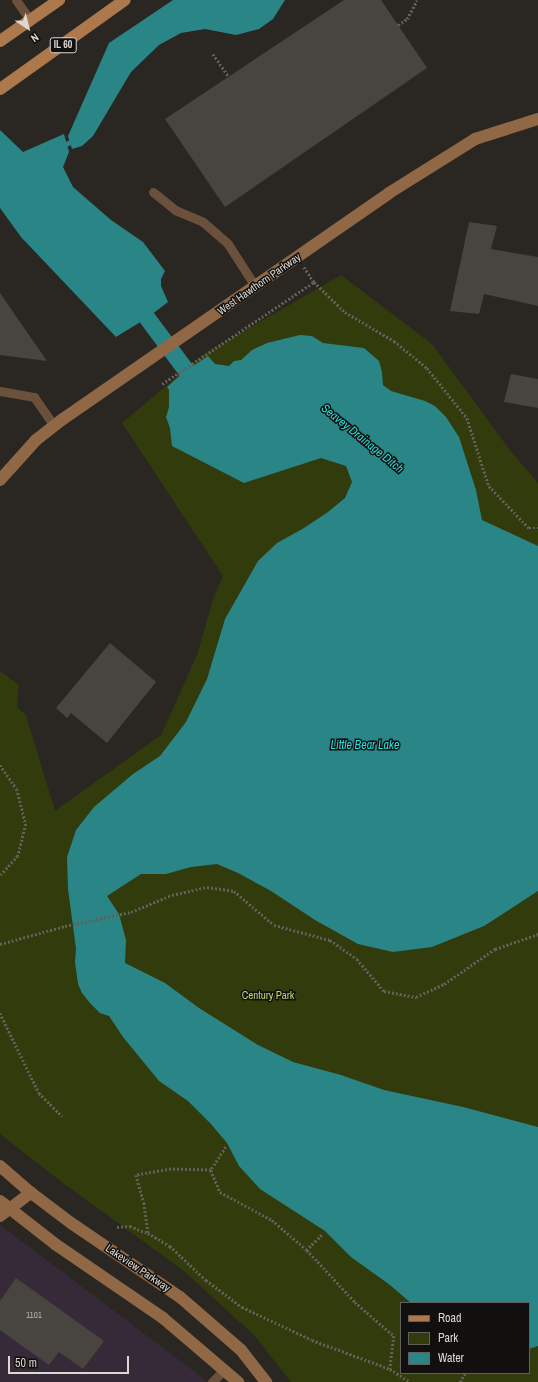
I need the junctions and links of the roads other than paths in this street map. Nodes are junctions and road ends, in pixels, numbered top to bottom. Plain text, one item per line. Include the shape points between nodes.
1 (16, 0) edge
2 (59, 0) edge
3 (125, 0) edge
4 (30, 20) junction
5 (0, 41) edge
6 (0, 89) edge
7 (538, 119) edge
8 (153, 192) dead end
9 (255, 286) junction
10 (0, 391) edge
11 (54, 426) junction
12 (0, 480) edge
13 (0, 1166) edge
14 (31, 1193) junction
15 (0, 1201) edge
16 (5, 1213) edge
17 (224, 1370) junction
18 (212, 1382) edge
19 (238, 1382) edge
20 (266, 1382) edge

1 - 4 lane
2 - 4 main road
3 - 6 main road, IL 60
4 - 5 main road
7 - 9 street, West Hawthorn Parkway via 475,139 389,193
8 - 9 lane via 174,210 203,222 228,244
9 - 11 street, West Hawthorn Parkway
10 - 11 lane via 34,397
11 - 12 street, West Hawthorn Parkway via 36,440
13 - 14 street, Lakeview Parkway
14 - 16 street
14 - 20 street, Lakeview Parkway via 180,1297 241,1350
15 - 16 street
16 - 17 street via 163,1318
17 - 18 lane
17 - 19 street

